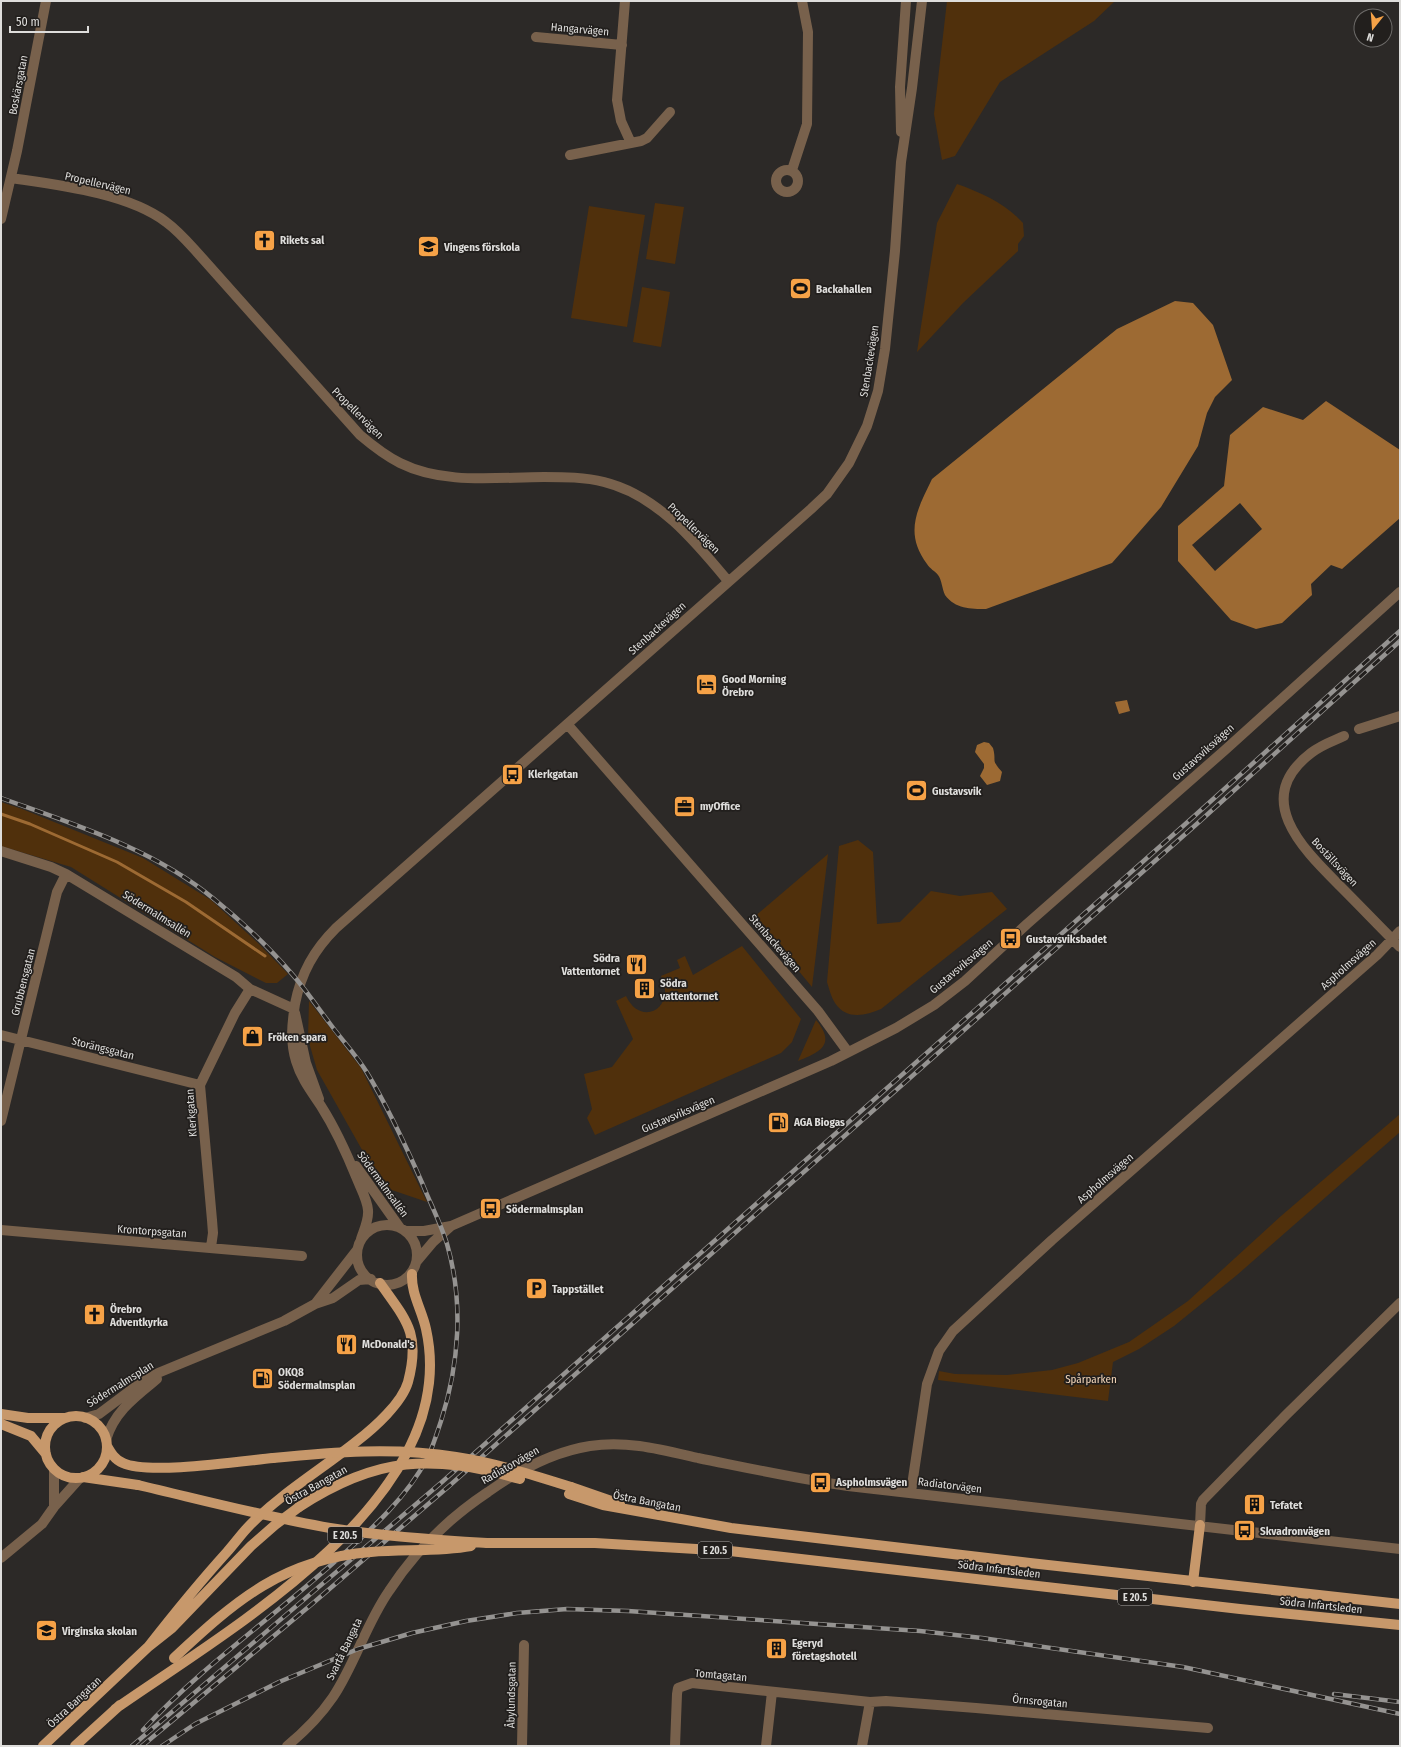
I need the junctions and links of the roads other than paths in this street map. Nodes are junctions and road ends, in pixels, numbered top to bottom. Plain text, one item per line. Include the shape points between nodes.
1 (46, 1) edge
2 (625, 1) edge
3 (802, 1) edge
4 (906, 1) edge
5 (922, 1) edge
6 (536, 38) dead end
7 (622, 45) junction
8 (670, 112) dead end
9 (631, 143) junction
10 (570, 155) dead end
11 (901, 162) junction
12 (792, 170) dead end
13 (11, 178) junction
14 (1, 219) edge
15 (728, 581) junction
16 (1400, 592) edge
17 (1400, 716) edge
18 (568, 725) junction
19 (1359, 729) dead end
20 (1344, 736) dead end
21 (1, 851) edge
22 (66, 874) junction
23 (1400, 931) edge
24 (1396, 944) edge
25 (250, 989) junction
26 (294, 1009) junction
27 (1, 1035) edge
28 (21, 1040) junction
29 (848, 1052) junction
30 (200, 1085) junction
31 (1, 1121) edge
32 (347, 1154) junction
33 (451, 1226) junction
34 (403, 1229) junction
35 (1, 1230) edge
36 (361, 1239) junction
37 (211, 1247) junction
38 (358, 1250) junction
39 (302, 1256) dead end
40 (417, 1261) junction
41 (412, 1274) junction
42 (375, 1281) junction
43 (1400, 1303) edge
44 (315, 1304) junction
45 (125, 1400) junction
46 (1, 1414) edge
47 (66, 1418) junction
48 (86, 1418) junction
49 (1, 1424) edge
50 (106, 1443) junction
51 (46, 1454) junction
52 (54, 1469) junction
53 (82, 1477) junction
54 (570, 1491) junction
55 (911, 1492) junction
56 (54, 1507) junction
57 (1200, 1526) junction
58 (731, 1528) joint
59 (487, 1543) junction
60 (1400, 1549) edge
61 (415, 1556) joint
62 (1, 1558) edge
63 (1193, 1582) junction
64 (1400, 1604) edge
65 (1400, 1624) edge
66 (524, 1645) dead end
67 (148, 1647) junction
68 (772, 1692) junction
69 (870, 1702) junction
70 (115, 1709) junction
71 (1208, 1728) dead end
72 (44, 1746) edge
73 (75, 1746) edge
74 (287, 1746) edge
75 (522, 1746) edge
76 (675, 1746) edge
77 (766, 1746) edge
78 (862, 1746) edge

1 - 13 street, Boskärsgatan
2 - 7 street, Hangarvägen
3 - 12 street via 808,32 807,124
4 - 11 street, Stenbackevägen via 900,87
5 - 11 street, Stenbackevägen
6 - 7 street, Hangarvägen
7 - 9 street, Hangarvägen via 617,100 618,110
8 - 9 street via 647,138
9 - 10 street
11 - 15 street, Stenbackevägen via 898,219 883,364 867,426 849,463 827,494
13 - 14 street, Boskärsgatan
13 - 15 street, Propellervägen via 115,198 137,206 166,222 195,250 360,435 401,464 451,477 560,477 590,479 620,488 652,505 672,520 696,543
15 - 18 street, Stenbackevägen
16 - 29 street, Gustavsviksvägen via 965,981 911,1020
17 - 19 street
18 - 26 street via 323,942 304,973
18 - 29 street, Stenbackevägen via 818,1011
20 - 24 street, Boställsvägen via 1311,753 1299,764 1285,789 1284,811 1292,831 1311,858
21 - 22 street, Södermalmsallén
22 - 25 street, Södermalmsallén via 236,977
22 - 28 street, Grubbensgatan via 58,892
23 - 24 street, Aspholmsvägen
24 - 55 street, Aspholmsvägen via 1052,1240 944,1341 927,1384
25 - 26 street, Södermalmsallén
25 - 30 street, Klerkgatan via 235,1013
26 - 32 street, Södermalmsallén via 291,1026 296,1061 303,1079
27 - 28 street, Storängsgatan
28 - 30 street, Storängsgatan
28 - 31 street, Grubbensgatan
29 - 33 street, Gustavsviksvägen
30 - 37 street, Klerkgatan via 213,1233
32 - 34 street, Södermalmsallén
32 - 36 street, Södermalmsallén via 368,1211 368,1221
33 - 34 street, Gustavsviksvägen via 424,1231
33 - 40 street, Gustavsviksvägen
34 - 36 street via 392,1225 378,1225
34 - 40 street via 415,1242 418,1251
35 - 37 street, Krontorpsgatan
36 - 38 street, Södermalmsplan
37 - 39 street, Krontorpsgatan
38 - 42 street, Södermalmsplan via 357,1260 360,1269
38 - 44 street, Södermalmsplan
40 - 41 street
41 - 42 street, Södermalmsplan via 397,1284
41 - 70 main road, E 20.5 via 411,1285 426,1328 430,1352 429,1381 416,1429 393,1475 355,1525 299,1578 231,1629
42 - 44 street, Södermalmsplan via 359,1280 333,1298
42 - 67 main road via 401,1311 412,1337 407,1383 399,1400 366,1434 250,1525 190,1593
43 - 57 street via 1203,1500
44 - 45 street, Södermalmsplan via 284,1321 167,1370
45 - 48 street, Södermalmsplan
45 - 50 street, Södermalmsplan via 110,1426
46 - 47 main road via 28,1418
47 - 48 main road
47 - 51 main road via 56,1424 48,1434
48 - 50 main road via 100,1428
49 - 51 main road via 31,1436
50 - 53 main road via 105,1457 100,1467
50 - 54 main road, bridge via 118,1460 140,1467 360,1452 426,1453 480,1461
51 - 52 main road
52 - 53 main road via 66,1476
52 - 56 street
53 - 56 street
53 - 59 main road, bridge via 138,1485 331,1528
54 - 58 main road, Östra Bangatan / E 20.5 via 606,1498 637,1511 658,1516
54 - 67 main road, Östra Bangatan, bridge via 482,1468 455,1464 418,1462 388,1466 362,1474 341,1482 275,1525 251,1546 172,1628
55 - 57 street, Radiatorvägen
55 - 61 street, Radiatorvägen via 809,1480 657,1448 630,1445 591,1446 551,1456 506,1480 453,1518
56 - 62 street via 42,1524
57 - 60 street, Radiatorvägen
57 - 63 main road
58 - 63 main road, Södra Infartsleden / E 20.5
59 - 65 main road, Södra Infartsleden / E 20.5 via 595,1543 730,1551 1240,1609
59 - 70 main road, E 20.5, bridge via 457,1549 405,1549 342,1555 295,1568 271,1580 235,1604
61 - 74 street, Svartå Bangata via 377,1610 333,1697 318,1716
63 - 64 main road, Södra Infartsleden / E 20.5
66 - 75 street, Åbylundsgatan
67 - 72 main road, Östra Bangatan
68 - 69 street, Örnsrogatan
68 - 76 street, Tomtagatan via 684,1684 678,1688 677,1694
68 - 77 street
69 - 71 street, Örnsrogatan via 886,1701
69 - 78 street
70 - 73 main road, E 20.5

